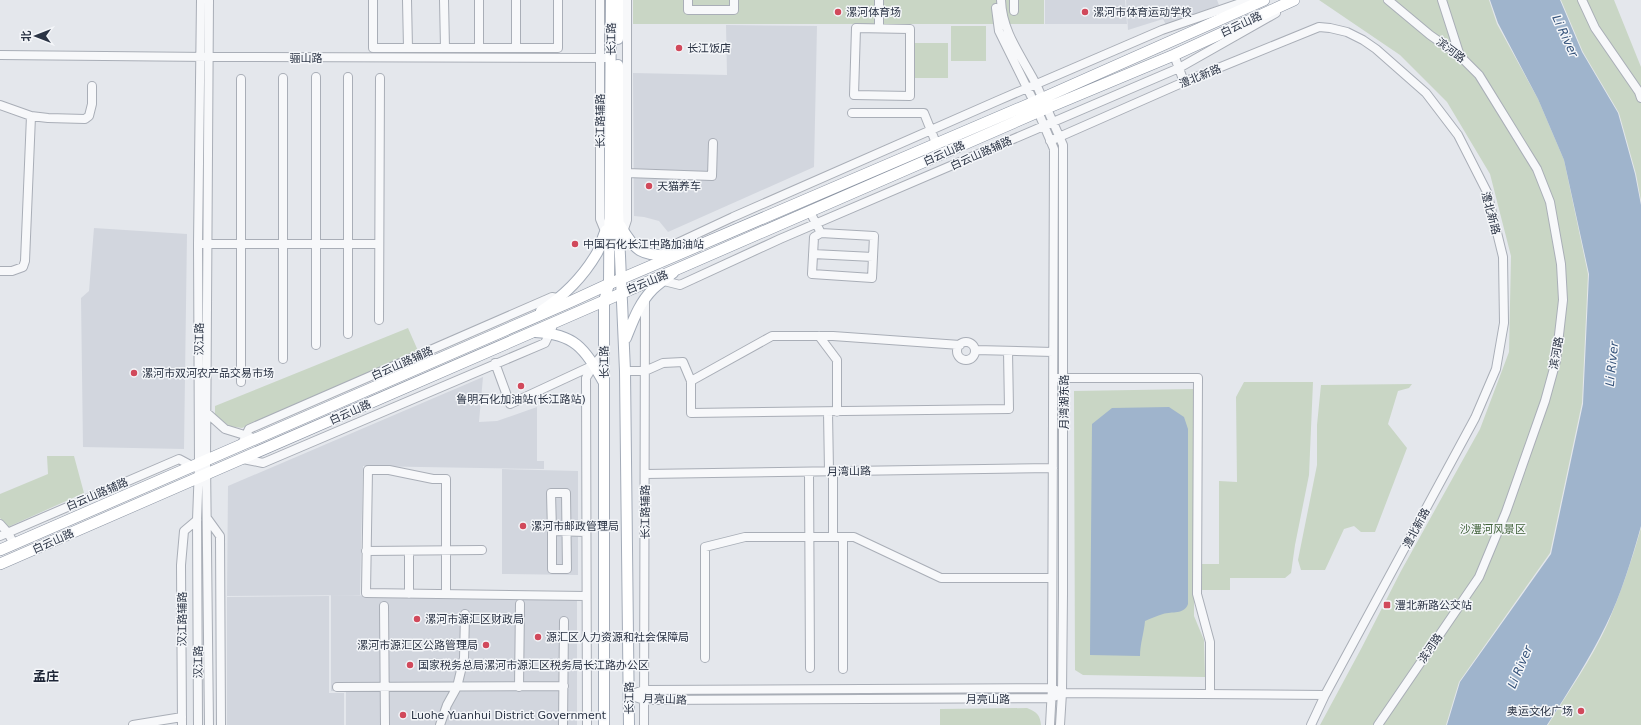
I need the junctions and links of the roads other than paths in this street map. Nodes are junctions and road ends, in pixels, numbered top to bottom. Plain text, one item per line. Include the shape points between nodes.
1 (201, 0) edge
2 (209, 0) edge
3 (373, 0) edge
4 (407, 0) edge
5 (444, 0) edge
6 (479, 0) edge
7 (516, 0) edge
8 (558, 0) edge
9 (600, 0) edge
10 (611, 0) edge
11 (618, 0) edge
12 (627, 0) edge
13 (688, 0) edge
14 (734, 0) edge
15 (879, 0) edge
16 (996, 0) edge
17 (1001, 0) edge
18 (1014, 0) edge
19 (1249, 0) edge
20 (1264, 0) edge
21 (1294, 0) edge
22 (1299, 0) edge
23 (1388, 0) edge
24 (1442, 0) edge
25 (1582, 0) edge
26 (1014, 11) dead end
27 (879, 28) junction
28 (408, 48) junction
29 (445, 48) junction
30 (479, 48) junction
31 (516, 48) junction
32 (0, 55) edge
33 (1174, 55) junction
34 (1460, 56) junction
35 (205, 57) junction
36 (611, 58) junction
37 (600, 59) junction
38 (1179, 68) junction
39 (316, 77) dead end
40 (348, 77) dead end
41 (283, 78) dead end
42 (380, 78) dead end
43 (241, 79) dead end
44 (1184, 82) junction
45 (1036, 84) junction
46 (92, 86) dead end
47 (1027, 88) junction
48 (1641, 98) edge
49 (1040, 105) junction
50 (0, 106) edge
51 (852, 113) dead end
52 (31, 116) junction
53 (1053, 121) junction
54 (1043, 125) junction
55 (931, 130) junction
56 (1060, 137) junction
57 (1050, 141) junction
58 (713, 143) dead end
59 (936, 143) junction
60 (627, 173) junction
61 (810, 212) junction
62 (816, 224) junction
63 (618, 228) junction
64 (821, 233) junction
65 (607, 235) junction
66 (198, 244) junction
67 (208, 244) junction
68 (241, 244) junction
69 (282, 244) junction
70 (316, 244) junction
71 (348, 244) junction
72 (379, 244) junction
73 (813, 254) junction
74 (674, 255) junction
75 (663, 256) junction
76 (873, 257) junction
77 (654, 265) junction
78 (0, 271) edge
79 (660, 279) junction
80 (622, 280) junction
81 (609, 284) junction
82 (622, 292) junction
83 (560, 298) junction
84 (645, 298) junction
85 (572, 301) junction
86 (604, 301) junction
87 (531, 319) junction
88 (379, 320) dead end
89 (552, 328) junction
90 (348, 334) dead end
91 (819, 336) junction
92 (624, 344) junction
93 (316, 345) dead end
94 (960, 345) junction
95 (975, 350) junction
96 (1008, 351) junction
97 (1053, 352) junction
98 (604, 354) junction
99 (283, 359) dead end
100 (495, 363) junction
101 (594, 365) junction
102 (625, 371) junction
103 (645, 371) junction
104 (1054, 378) junction
105 (1064, 378) junction
106 (691, 380) junction
107 (241, 382) dead end
108 (604, 383) junction
109 (828, 412) junction
110 (837, 412) junction
111 (206, 413) junction
112 (243, 441) junction
113 (243, 459) junction
114 (200, 464) junction
115 (1053, 468) junction
116 (831, 471) junction
117 (809, 472) junction
118 (645, 474) junction
119 (202, 476) junction
120 (208, 518) junction
121 (197, 520) junction
122 (0, 524) edge
123 (552, 531) junction
124 (567, 531) junction
125 (586, 532) junction
126 (8, 533) junction
127 (0, 536) edge
128 (809, 537) junction
129 (833, 537) junction
130 (843, 537) junction
131 (14, 544) junction
132 (0, 550) edge
133 (482, 550) dead end
134 (366, 551) junction
135 (409, 551) junction
136 (446, 551) junction
137 (0, 564) edge
138 (1052, 578) junction
139 (409, 594) junction
140 (446, 594) junction
141 (586, 596) junction
142 (520, 604) dead end
143 (384, 606) dead end
144 (465, 614) dead end
145 (564, 621) dead end
146 (705, 658) dead end
147 (810, 668) dead end
148 (843, 669) dead end
149 (564, 686) junction
150 (337, 687) dead end
151 (386, 687) junction
152 (456, 687) junction
153 (519, 687) junction
154 (1052, 688) junction
155 (644, 690) junction
156 (1062, 693) junction
157 (1210, 694) junction
158 (629, 695) junction
159 (1325, 696) junction
160 (1051, 698) junction
161 (644, 700) junction
162 (182, 721) edge
163 (440, 724) edge
164 (133, 725) edge
165 (198, 725) edge
166 (209, 725) edge
167 (221, 725) edge
168 (386, 725) edge
169 (563, 725) edge
170 (587, 725) edge
171 (604, 725) edge
172 (629, 725) edge
173 (644, 725) edge
174 (1050, 725) edge
175 (1060, 725) edge
176 (1311, 725) edge
177 (1378, 725) edge

1 - 35 street, 汉江路
2 - 35 street, 汉江路
3 - 28 street via 373,48
4 - 28 street
5 - 29 street
6 - 30 street
7 - 31 street
8 - 31 street via 558,48
9 - 37 street, 长江路辅路
10 - 36 main road, 长江路
11 - 63 main road, 长江路
12 - 60 street
13 - 14 street via 688,10 734,10
15 - 27 street
16 - 47 street, 月湾湖东路 via 999,31
17 - 45 street, 月湾湖东路 via 1006,30
18 - 26 street
19 - 45 street via 1162,30
20 - 49 highway, 白云山路
21 - 33 highway, 白云山路
22 - 38 street, 白云山路辅路
23 - 34 street, 滨河路
24 - 34 street
25 - 48 street via 1595,28
27 - 27 street via 910,29 910,96 854,95 856,28
28 - 29 street
29 - 30 street
30 - 31 street
32 - 35 street, 骊山路
33 - 38 street
33 - 49 highway, 白云山路
34 - 177 street, 滨河路 via 1479,75 1537,169 1550,202 1561,264 1563,300 1559,339 1545,401 1506,512 1479,577
35 - 37 street, 骊山路
35 - 66 street, 汉江路
35 - 67 street, 汉江路
36 - 37 street, 骊山路
36 - 63 main road, 长江路
37 - 65 street, 长江路辅路 via 600,219
38 - 44 street
38 - 53 street, 白云山路辅路
39 - 70 street
40 - 71 street
41 - 69 street
42 - 72 street
43 - 68 street
44 - 56 street, 澧北新路
44 - 159 street, 澧北新路 via 1319,27 1347,32 1363,40 1426,93 1458,135 1487,192 1503,257 1504,323 1496,369 1475,418
45 - 47 street
45 - 49 street, 月湾湖东路
46 - 52 street via 92,104 89,116 85,119
47 - 49 street, 月湾湖东路
47 - 55 street
49 - 53 street, 月湾湖东路
49 - 54 street, 月湾湖东路
49 - 59 highway, 白云山路
49 - 61 highway, 白云山路
50 - 52 street
51 - 55 street via 924,113
52 - 78 street via 23,267 12,271
53 - 54 street, 白云山路辅路
53 - 56 street, 月湾湖东路
54 - 57 street, 月湾湖东路
54 - 62 street, 白云山路辅路
55 - 59 street
55 - 75 street via 733,217 672,246
56 - 57 street, 澧北新路
56 - 105 street, 月湾湖东路 via 1063,145
57 - 97 street, 月湾湖东路 via 1054,149
58 - 60 street via 712,176
59 - 74 highway, 白云山路
60 - 63 street via 627,220
61 - 62 street
61 - 79 highway, 白云山路
62 - 64 street
62 - 79 street, 白云山路辅路 via 680,285
63 - 65 main road
63 - 75 main road via 638,250
63 - 80 main road, 长江路
64 - 73 street via 814,236
64 - 76 street via 874,236
65 - 81 main road, 长江路
65 - 83 main road via 583,273
66 - 67 street
66 - 114 street, 汉江路
67 - 68 street
67 - 111 street, 汉江路
68 - 69 street
68 - 107 street
69 - 70 street
69 - 99 street
70 - 71 street
70 - 93 street
71 - 72 street
71 - 90 street
72 - 88 street
73 - 76 street
73 - 76 street via 812,274 872,278
74 - 75 main road
74 - 77 highway, 白云山路
75 - 77 street
77 - 80 highway, 白云山路
79 - 82 highway, 白云山路
79 - 84 main road
80 - 81 highway, 白云山路
80 - 82 main road, 长江路
81 - 82 main road
81 - 85 highway, 白云山路
81 - 86 main road, 长江路
82 - 86 highway, 白云山路
82 - 92 main road, 长江路
83 - 85 street, 白云山路辅路
83 - 87 main road
83 - 112 street, 白云山路辅路 via 552,297 249,429
84 - 92 main road via 634,316
84 - 103 street, 长江路辅路
85 - 87 highway, 白云山路
86 - 89 highway, 白云山路
86 - 98 main road, 长江路
87 - 112 highway, 白云山路 via 257,439
89 - 100 street via 545,343
89 - 101 main road via 578,344
89 - 113 highway, 白云山路 via 535,332
91 - 94 street
91 - 106 street via 772,336
91 - 110 street via 837,360
92 - 102 main road, 长江路
94 - 95 street via 964,342 970,343
94 - 95 street via 957,353 963,359 971,358
95 - 96 street
96 - 97 street
96 - 110 street via 1009,409
97 - 104 street, 月湾湖东路
98 - 101 street
98 - 108 main road, 长江路
100 - 101 street via 510,404
100 - 113 street via 263,463
101 - 108 main road
101 - 125 street via 586,378
102 - 103 street
102 - 158 main road, 长江路
103 - 106 street via 663,363 683,362
103 - 118 street, 长江路辅路
104 - 105 street
104 - 115 street, 月湾湖东路
105 - 156 street, 月湾湖东路
105 - 157 street via 1198,378 1197,594 1210,642
106 - 109 street via 691,413
108 - 171 main road, 长江路
109 - 110 street
109 - 116 street
111 - 112 street
111 - 114 street, 汉江路
112 - 114 highway, 白云山路
113 - 119 highway, 白云山路
114 - 119 street, 汉江路
114 - 126 street, 白云山路辅路 via 179,459
114 - 131 highway, 白云山路
115 - 116 street, 月湾山路
115 - 138 street, 月湾湖东路
116 - 117 street, 月湾山路
116 - 129 street
117 - 118 street, 月湾山路
117 - 128 street
118 - 155 street, 长江路辅路
119 - 120 street, 汉江路
119 - 121 street, 汉江路
119 - 137 highway, 白云山路
120 - 166 street, 汉江路
120 - 167 street via 220,536
121 - 162 street, 汉江路辅路 via 184,531
121 - 165 street, 汉江路
122 - 126 street
123 - 124 street
123 - 124 street via 551,494 566,493
123 - 124 street via 552,569 568,569
124 - 125 street
125 - 141 street
126 - 127 street, 白云山路辅路
126 - 131 street
128 - 129 street
128 - 146 street via 745,537 705,547
128 - 147 street
129 - 130 street
130 - 138 street via 854,537 941,578
130 - 148 street
131 - 132 highway, 白云山路
133 - 136 street
134 - 135 street
134 - 136 street via 368,470 389,470 446,478
134 - 139 street via 366,593
135 - 136 street
135 - 139 street
136 - 140 street
138 - 154 street, 月湾湖东路
139 - 140 street
140 - 141 street
141 - 170 street
142 - 153 street
143 - 151 street
144 - 152 street via 464,658
145 - 149 street
149 - 153 street
149 - 169 street
150 - 151 street
151 - 152 street
151 - 168 street
152 - 153 street
152 - 163 street
154 - 155 street, 月亮山路
154 - 156 street, 月亮山路
154 - 160 street, 月湾湖东路
155 - 158 street, 月亮山路
155 - 161 street, 长江路辅路
156 - 157 street, 月亮山路
156 - 160 street, 月亮山路
156 - 175 street, 月湾湖东路
157 - 159 street, 月亮山路
158 - 161 street, 月亮山路
158 - 172 main road, 长江路
159 - 176 street, 澧北新路
160 - 161 street, 月亮山路
160 - 174 street, 月湾湖东路
161 - 173 street, 长江路辅路
162 - 164 street

